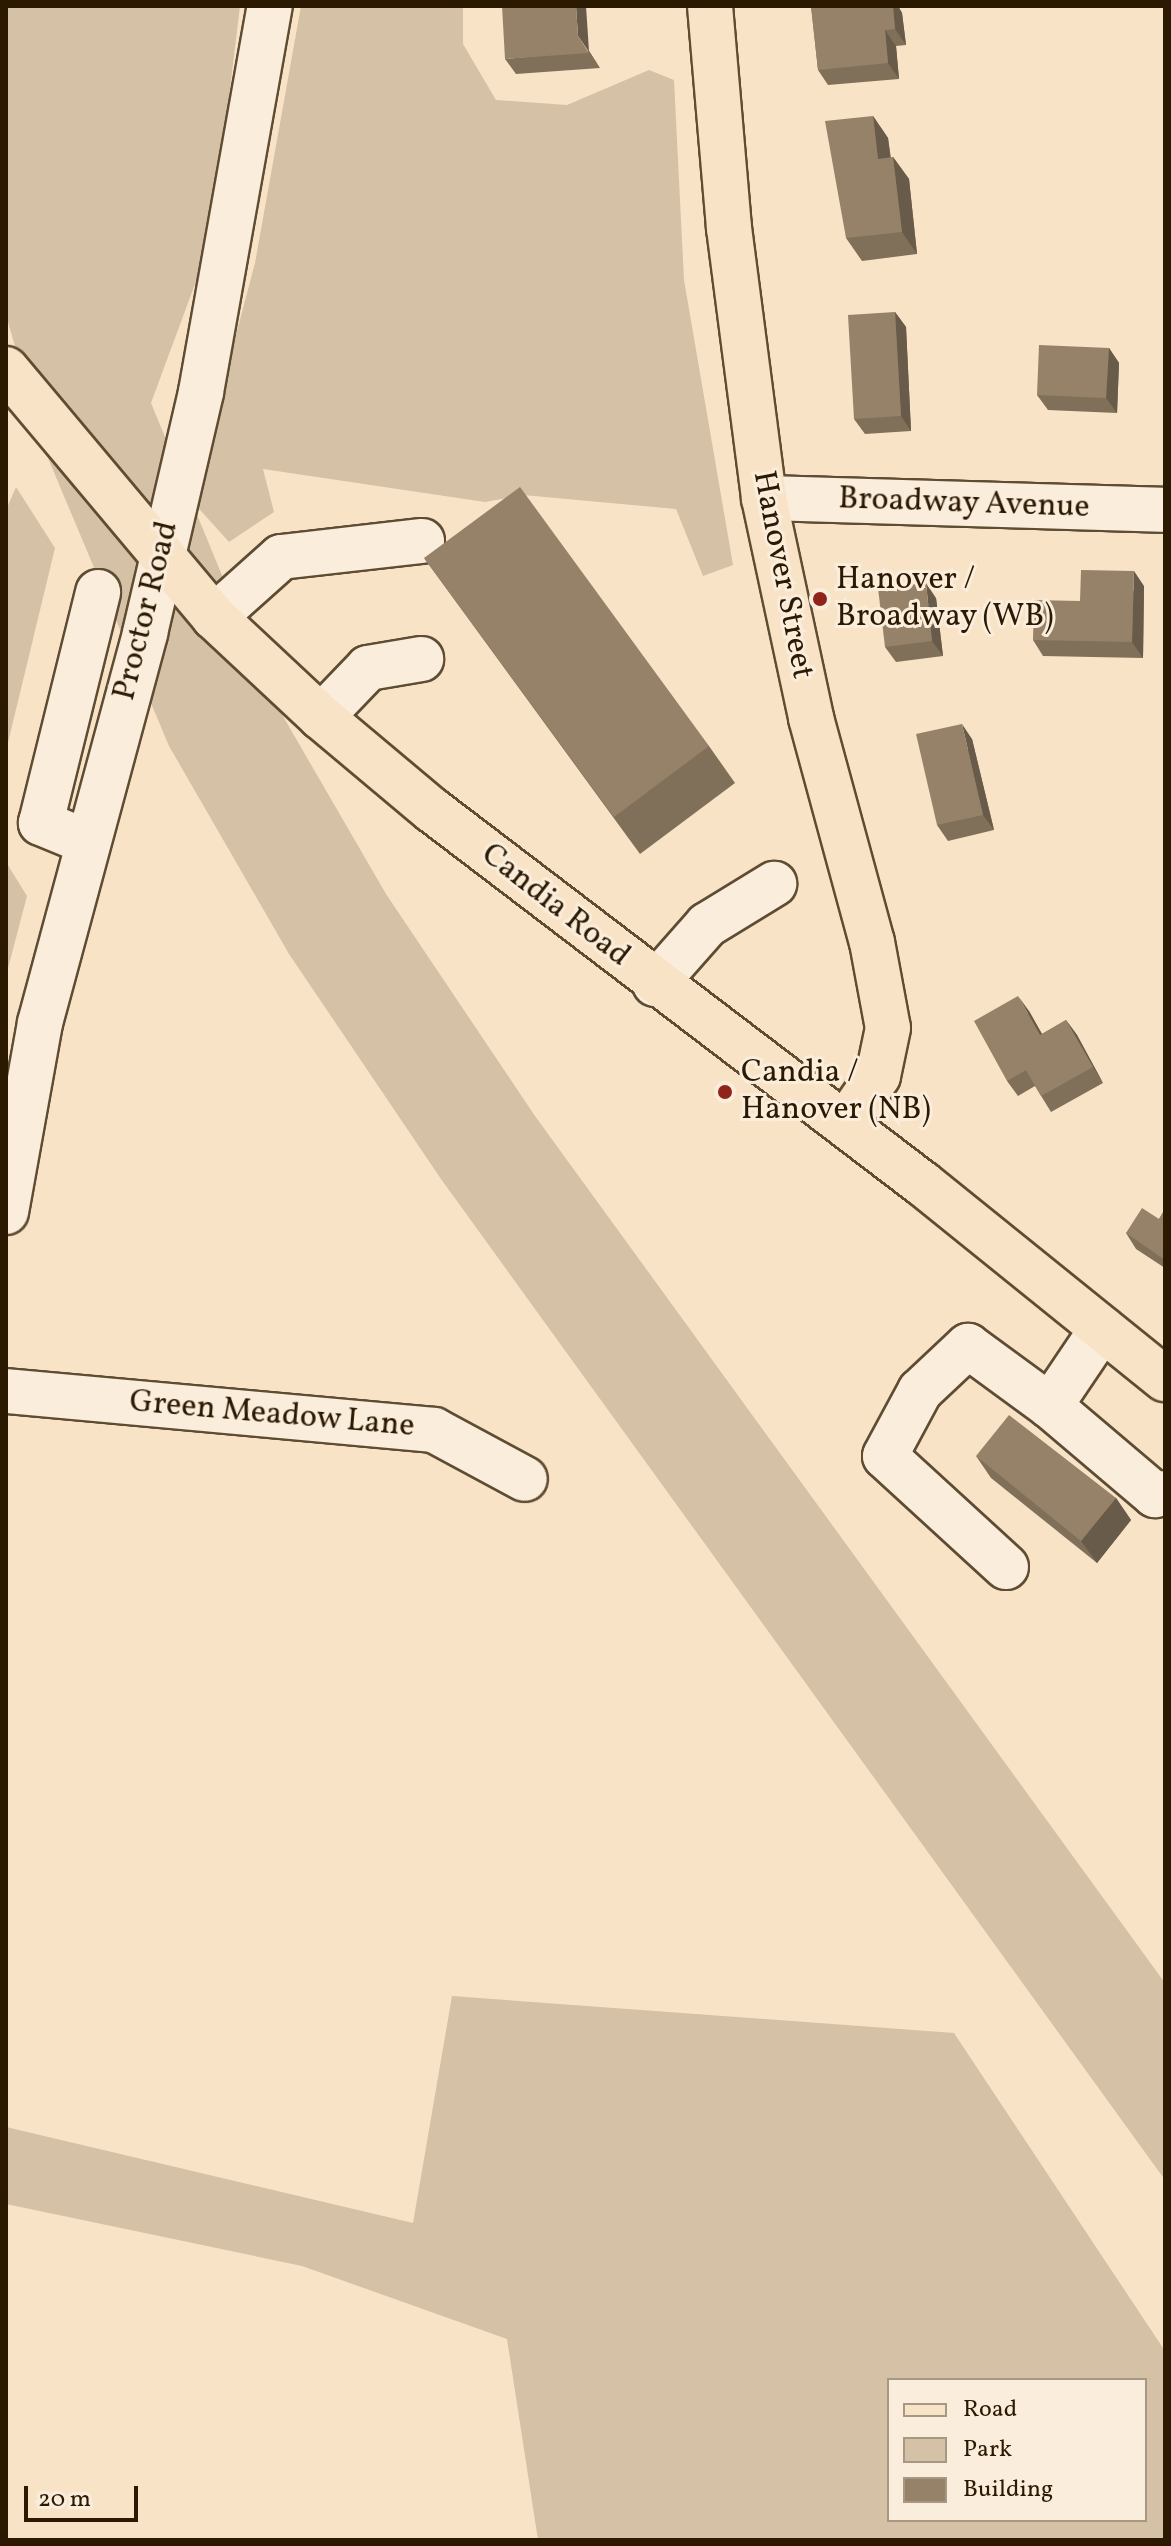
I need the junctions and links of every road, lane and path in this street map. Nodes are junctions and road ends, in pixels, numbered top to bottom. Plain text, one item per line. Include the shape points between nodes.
1 (270, 6) edge
2 (710, 6) edge
3 (6, 369) edge
4 (764, 498) junction
5 (1165, 510) edge
6 (422, 541) dead end
7 (161, 558) junction
8 (98, 592) dead end
9 (214, 617) junction
10 (421, 659) dead end
11 (78, 671) junction
12 (129, 686) junction
13 (321, 717) junction
14 (87, 842) junction
15 (774, 884) dead end
16 (655, 984) junction
17 (845, 1124) junction
18 (6, 1212) edge
19 (1102, 1329) junction
20 (1165, 1379) edge
21 (6, 1391) edge
22 (1050, 1406) junction
23 (525, 1479) dead end
24 (1164, 1494) edge
25 (1006, 1567) dead end

1 - 7 street, Proctor Road via 201,392
2 - 4 main road, Hanover Street via 729,228
3 - 7 main road, Candia Road
4 - 5 street, Broadway Avenue
4 - 17 main road, Hanover Street via 811,718 872,942 886,1015 887,1052 878,1076
6 - 9 street via 281,557
7 - 9 main road, Candia Road
7 - 12 street, Proctor Road
8 - 11 street
9 - 13 main road, Candia Road
10 - 13 street via 368,668
11 - 12 street
11 - 14 street via 41,823
12 - 14 street, Proctor Road
13 - 16 main road, Candia Road
14 - 18 street, Proctor Road via 40,1023
15 - 16 street via 707,925
16 - 17 main road, Candia Road
17 - 19 main road, Candia Road
19 - 20 main road, Candia Road
19 - 22 street
21 - 23 street, Green Meadow Lane via 434,1430
22 - 24 street via 1155,1495
22 - 25 street via 968,1346 920,1391 885,1456

